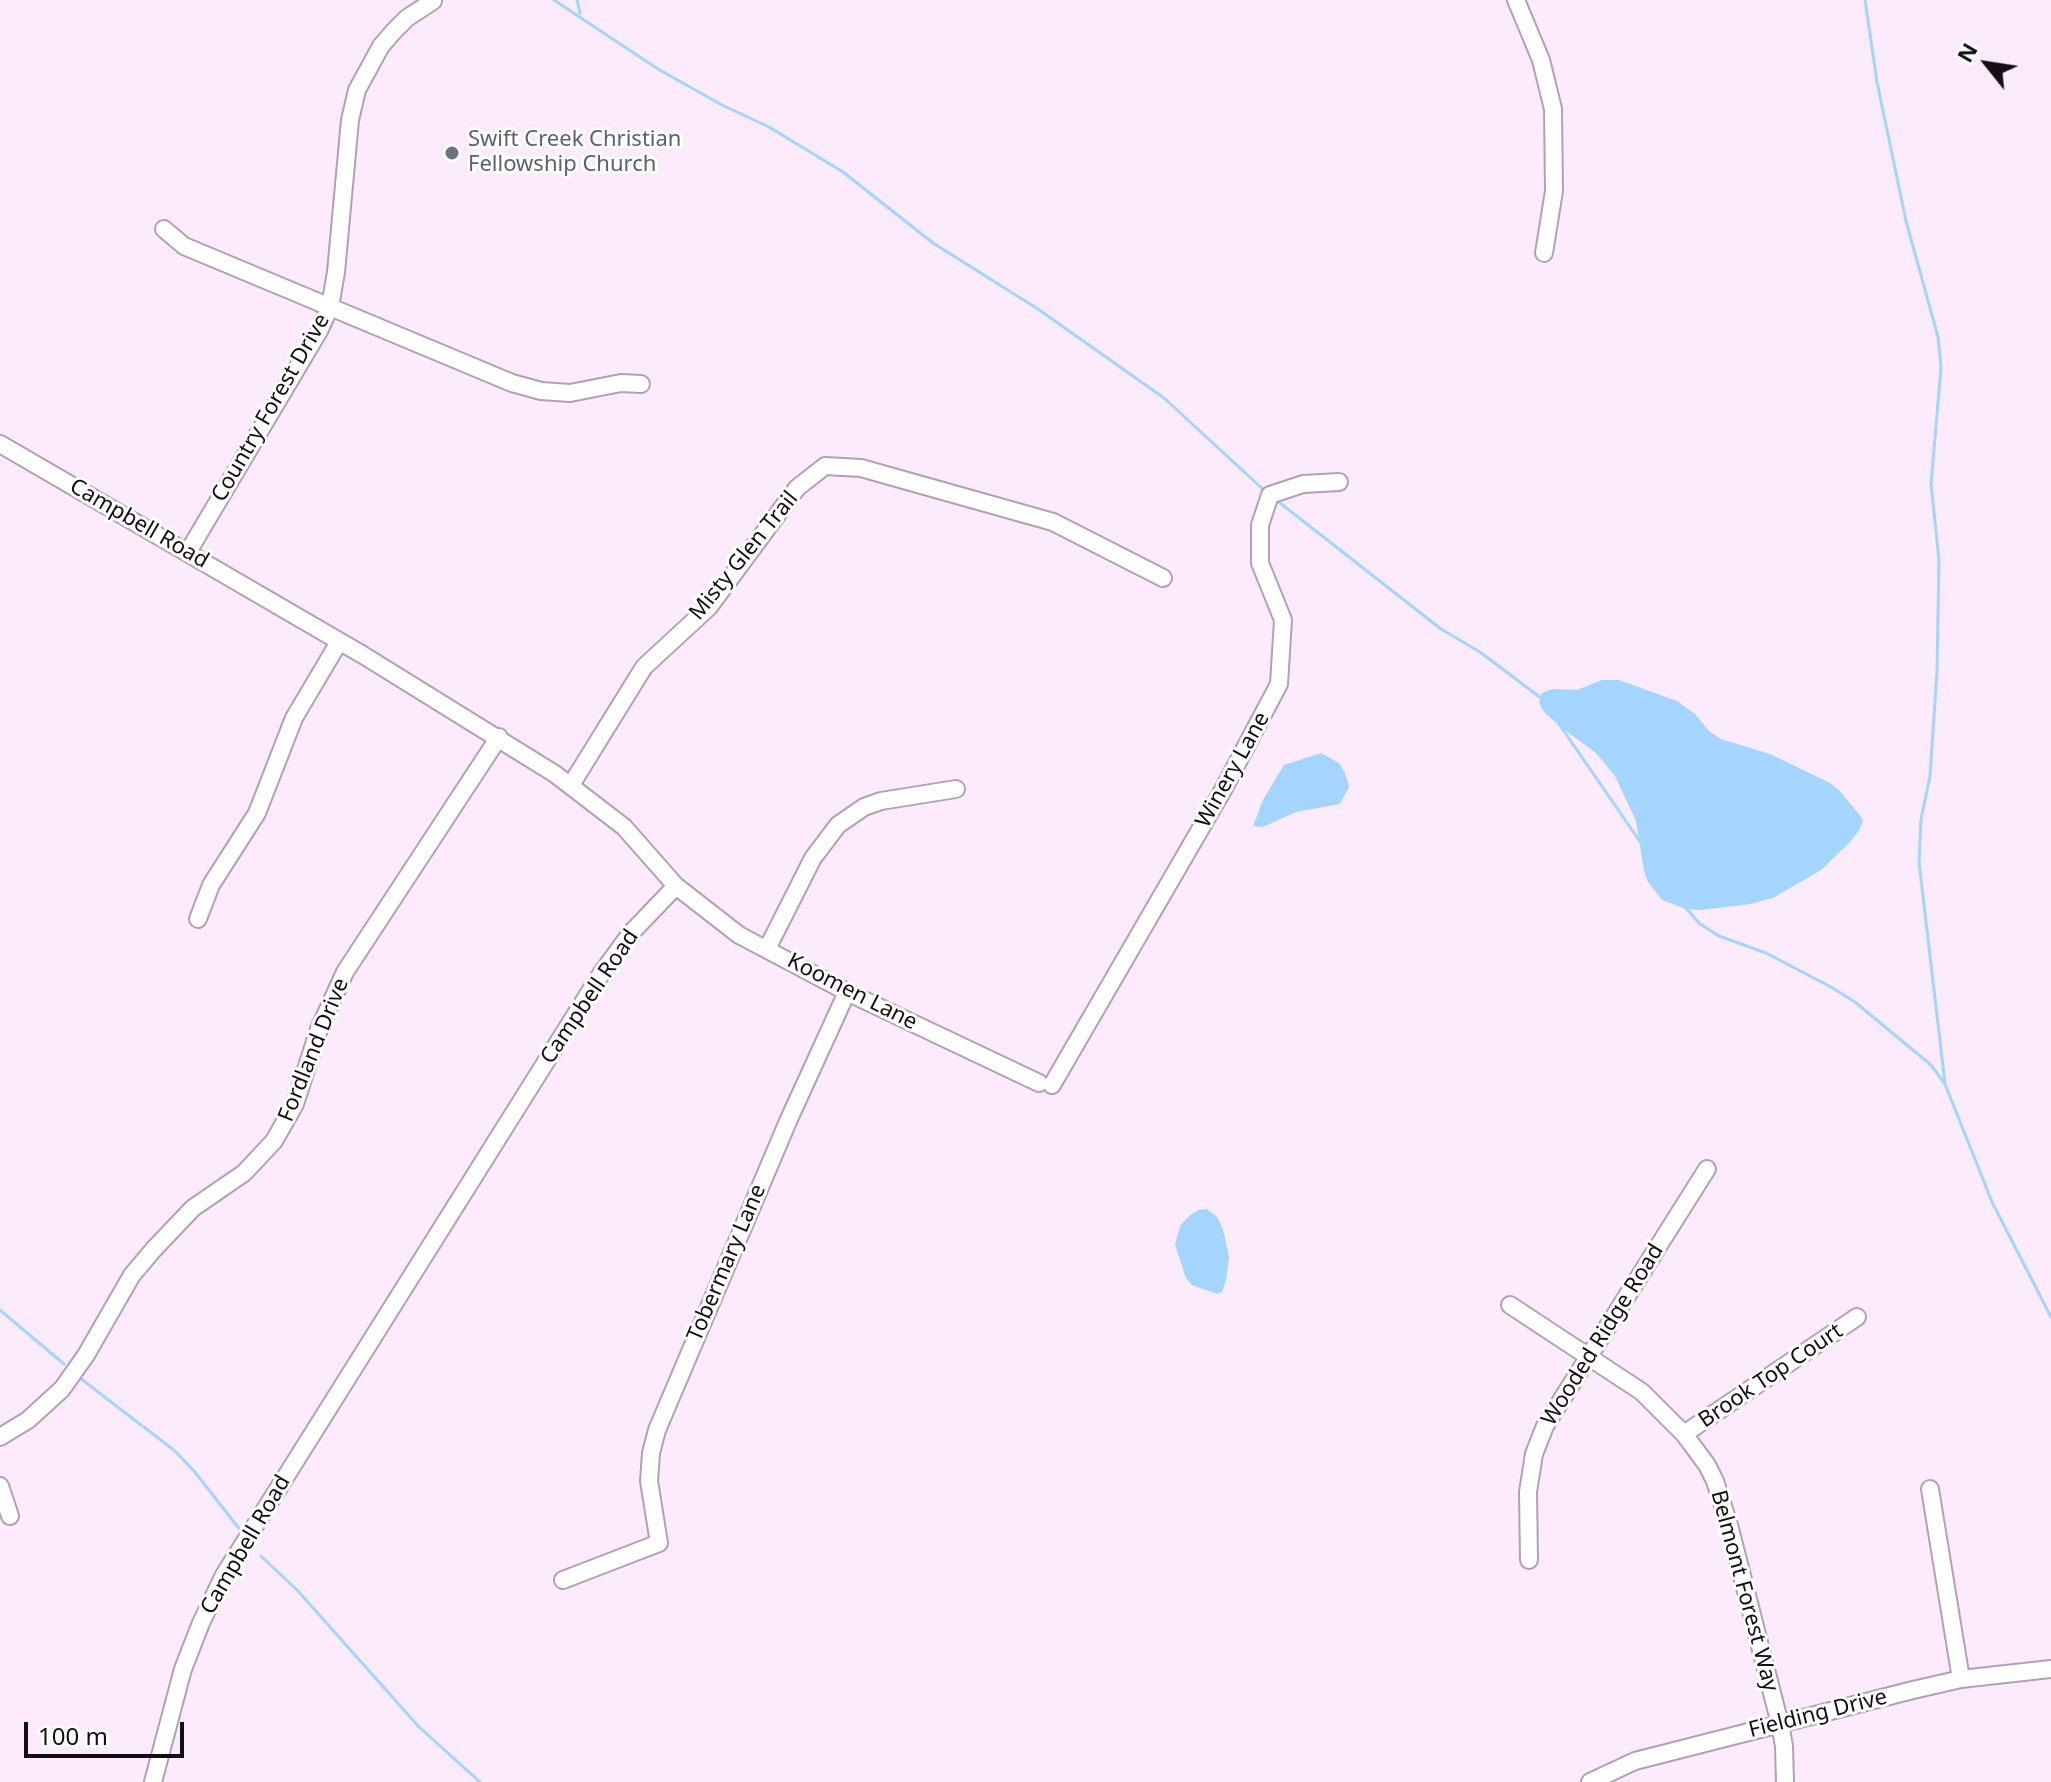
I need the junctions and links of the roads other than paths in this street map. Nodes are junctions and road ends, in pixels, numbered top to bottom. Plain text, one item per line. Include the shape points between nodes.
1 (1516, 0) edge
2 (433, 1) edge
3 (164, 229) dead end
4 (1544, 253) dead end
5 (330, 307) junction
6 (641, 384) dead end
7 (0, 444) edge
8 (1339, 482) dead end
9 (188, 552) junction
10 (1163, 578) dead end
11 (339, 642) junction
12 (499, 737) junction
13 (571, 785) junction
14 (956, 789) dead end
15 (676, 886) junction
16 (198, 919) dead end
17 (767, 949) junction
18 (847, 992) junction
19 (1045, 1084) joint
20 (1707, 1169) dead end
21 (1510, 1305) dead end
22 (1857, 1317) dead end
23 (1589, 1356) junction
24 (1684, 1434) junction
25 (0, 1437) edge
26 (0, 1486) edge
27 (1930, 1489) dead end
28 (10, 1516) dead end
29 (1529, 1560) dead end
30 (563, 1580) dead end
31 (2051, 1669) edge
32 (1961, 1679) junction
33 (1780, 1724) junction
34 (153, 1782) edge
35 (1590, 1782) edge
36 (1785, 1782) edge

1 - 4 street via 1541,60 1553,109 1554,191
2 - 5 street, Country Forest Drive via 407,18 381,46 357,90
3 - 5 street via 184,246
5 - 6 street via 529,388 570,393
5 - 9 street, Country Forest Drive
7 - 9 street, Campbell Road
8 - 19 street, Winery Lane via 1303,484 1270,495 1260,525 1260,563 1283,620 1279,684 1223,790
9 - 11 street, Campbell Road
10 - 13 street, Misty Glen Trail via 1053,522 861,468 825,466 797,488 709,607 644,667
11 - 12 street, Campbell Road
11 - 16 street via 294,718 261,805 211,885
12 - 13 street, Campbell Road
12 - 25 street, Fordland Drive via 340,980 295,1104 274,1141 244,1173 193,1208 154,1249 132,1275 62,1389
13 - 15 street, Campbell Road via 624,827
14 - 17 street via 881,801 838,825 813,858
15 - 17 street, Koomen Lane via 722,924
15 - 34 street, Campbell Road via 601,974 230,1565 183,1669
17 - 18 street, Koomen Lane
18 - 19 street, Koomen Lane
18 - 30 street, Tobermary Lane via 657,1430 649,1481 659,1543
20 - 23 street, Wooded Ridge Road
21 - 23 street, Belmont Forest Way
22 - 24 street, Brook Top Court
23 - 24 street, Belmont Forest Way via 1642,1392
23 - 29 street, Wooded Ridge Road via 1545,1426 1534,1454 1528,1492
24 - 33 street, Belmont Forest Way via 1707,1465 1720,1496
26 - 28 street
27 - 32 street
31 - 32 street, Fielding Drive
32 - 33 street, Fielding Drive
33 - 35 street, Fielding Drive via 1635,1761
33 - 36 street, Belmont Forest Way

